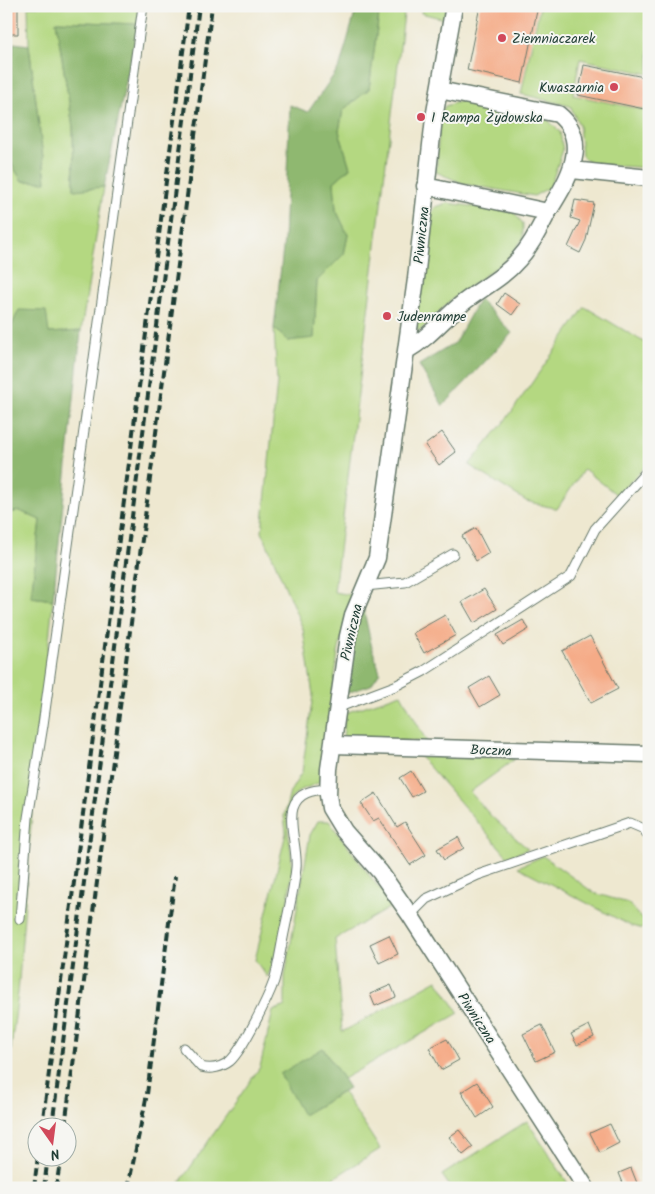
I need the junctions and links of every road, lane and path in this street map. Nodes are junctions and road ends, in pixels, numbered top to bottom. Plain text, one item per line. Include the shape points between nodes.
1 (143, 6) edge
2 (454, 6) edge
3 (439, 90) junction
4 (572, 170) junction
5 (649, 178) edge
6 (426, 186) junction
7 (548, 212) junction
8 (406, 351) junction
9 (649, 469) edge
10 (453, 554) dead end
11 (365, 586) junction
12 (339, 707) junction
13 (333, 745) junction
14 (649, 754) edge
15 (327, 789) junction
16 (649, 837) edge
17 (410, 915) junction
18 (20, 919) dead end
19 (184, 1048) dead end
20 (586, 1188) edge

1 - 18 lane via 44,725 28,818
2 - 3 street, Piwniczna
3 - 4 street via 558,114 574,138
3 - 6 street, Piwniczna
4 - 5 street
4 - 7 street
6 - 7 street
6 - 8 street, Piwniczna
7 - 8 street via 526,251 507,272 464,302 427,337
8 - 11 street, Piwniczna via 377,558
9 - 12 lane via 595,529 571,576 417,674
10 - 11 lane via 405,582
11 - 12 street, Piwniczna via 351,622
12 - 13 street, Piwniczna
13 - 14 street, Boczna
13 - 15 street, Piwniczna
15 - 17 street, Piwniczna via 330,808 344,831 380,872
15 - 19 lane via 307,792 294,807 296,876 275,977 265,1002 235,1055 226,1063 214,1068 201,1067
16 - 17 lane via 644,829 630,823 478,874 426,898
17 - 20 street, Piwniczna

